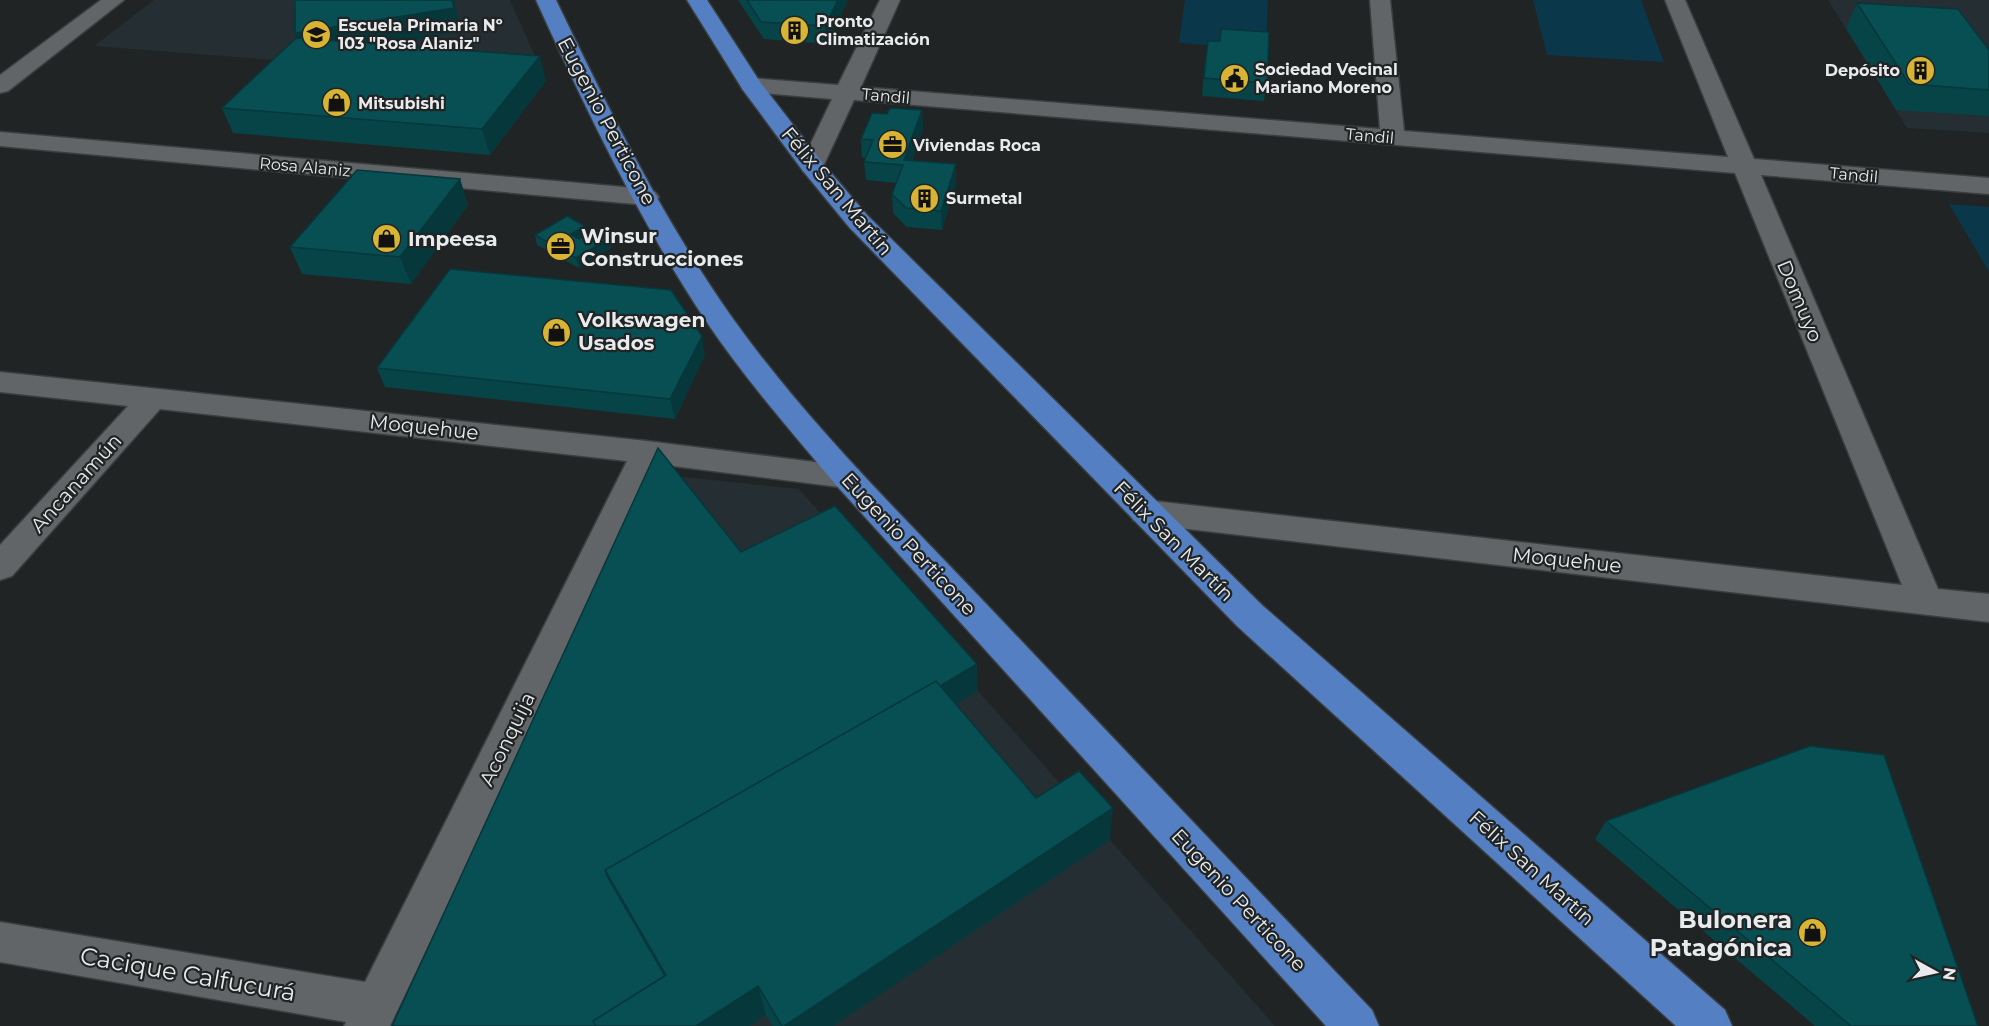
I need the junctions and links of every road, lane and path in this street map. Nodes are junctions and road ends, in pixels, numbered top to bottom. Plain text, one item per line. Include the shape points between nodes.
1 (114, 0) edge
2 (546, 0) edge
3 (697, 0) edge
4 (890, 0) edge
5 (1380, 0) edge
6 (1675, 0) edge
7 (751, 85) junction
8 (0, 86) edge
9 (847, 93) junction
10 (1393, 137) junction
11 (0, 140) edge
12 (812, 166) junction
13 (1744, 166) junction
14 (1989, 186) edge
15 (646, 197) junction
16 (0, 382) edge
17 (153, 398) junction
18 (647, 452) junction
19 (847, 477) junction
20 (1145, 512) junction
21 (0, 567) edge
22 (1926, 601) junction
23 (1989, 608) edge
24 (0, 942) edge
25 (372, 1016) edge
26 (1356, 1026) edge
27 (1709, 1026) edge

1 - 8 street
2 - 15 highway, Eugenio Perticone via 594,103
3 - 7 highway, Félix San Martín
4 - 9 street
5 - 10 street
6 - 13 street, Domuyo
7 - 9 street, Tandil
7 - 12 highway, Félix San Martín
9 - 10 street, Tandil
9 - 12 street
10 - 13 street, Tandil
11 - 15 street, Rosa Alaniz
12 - 20 highway, Félix San Martín via 889,254
13 - 14 street, Tandil
13 - 22 street, Domuyo
15 - 19 highway, Eugenio Perticone via 719,318
16 - 17 street, Moquehue
17 - 18 street, Moquehue
17 - 21 street, Ancanamún
18 - 19 street, Moquehue
18 - 25 street, Aconquija
19 - 26 highway, Eugenio Perticone
20 - 22 street, Moquehue
20 - 27 highway, Félix San Martín via 1258,624
22 - 23 street, Moquehue
24 - 25 street, Cacique Calfucurá

